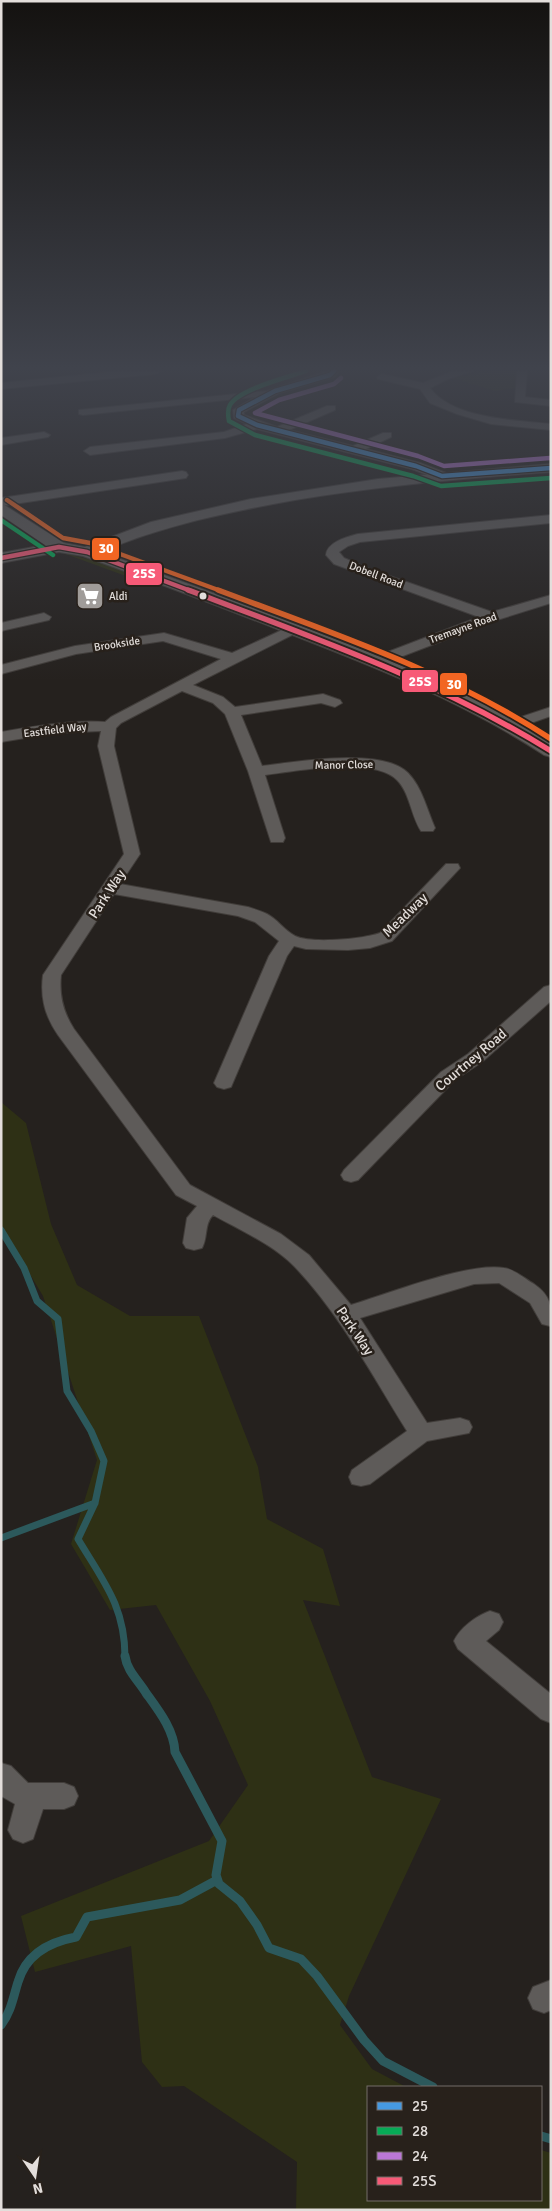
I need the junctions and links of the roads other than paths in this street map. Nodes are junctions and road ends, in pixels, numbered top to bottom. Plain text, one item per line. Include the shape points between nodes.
1 (181, 474) edge
2 (436, 474) edge
3 (467, 474) edge
4 (442, 476) junction
5 (1, 502) edge
6 (1, 508) edge
7 (551, 519) edge
8 (59, 546) junction
9 (86, 552) junction
10 (1, 558) edge
11 (551, 599) edge
12 (44, 617) dead end
13 (492, 617) junction
14 (1, 627) edge
15 (293, 629) junction
16 (233, 658) junction
17 (376, 661) junction
18 (1, 670) edge
19 (181, 685) junction
20 (335, 703) dead end
21 (551, 710) edge
22 (232, 712) junction
23 (510, 725) junction
24 (109, 728) junction
25 (1, 738) edge
26 (551, 751) edge
27 (256, 770) junction
28 (427, 828) dead end
29 (277, 838) dead end
30 (452, 868) dead end
31 (111, 888) junction
32 (289, 940) junction
33 (551, 991) edge
34 (224, 1083) dead end
35 (352, 1175) dead end
36 (210, 1205) junction
37 (194, 1243) dead end
38 (544, 1296) edge
39 (346, 1314) junction
40 (550, 1318) edge
41 (460, 1427) dead end
42 (421, 1433) junction
43 (361, 1477) dead end
44 (490, 1622) dead end
45 (551, 1712) edge
46 (1, 1775) edge
47 (64, 1796) dead end
48 (31, 1798) junction
49 (22, 1830) dead end

1 - 5 street
2 - 4 street
3 - 4 street
4 - 9 street via 298,495 182,517
6 - 8 street
7 - 13 street, Dobell Road via 358,538 333,551 339,561 362,571
8 - 9 street
8 - 10 street
9 - 15 street
11 - 13 street, Tremayne Road
12 - 14 street
13 - 17 street, Tremayne Road
15 - 16 street
15 - 17 street
16 - 18 street, Brookside via 164,637 75,650
16 - 19 street
17 - 23 street via 440,688
19 - 22 street via 218,700
19 - 24 street via 116,720
20 - 22 street via 324,698
21 - 23 street
22 - 27 street
23 - 26 street
24 - 25 street, Eastfield Way via 86,725
24 - 31 street, Park Way via 106,746 132,854
27 - 28 street, Manor Close via 350,763 373,763 392,768 402,776
27 - 29 street
30 - 32 street, Meadway via 386,937 370,943 348,945 306,944
31 - 32 street, Meadway via 242,911 261,918
31 - 36 street, Park Way via 52,975 53,1011 183,1190
32 - 34 street via 278,956
33 - 35 street, Courtney Road via 475,1058 448,1076
36 - 37 street via 198,1218
36 - 39 street, Park Way via 273,1239 301,1260
38 - 39 street via 503,1276 473,1276
38 - 40 street
39 - 42 street, Park Way
41 - 42 street
42 - 43 street
44 - 45 street via 467,1641
46 - 48 street via 6,1783
47 - 48 street
48 - 49 street

